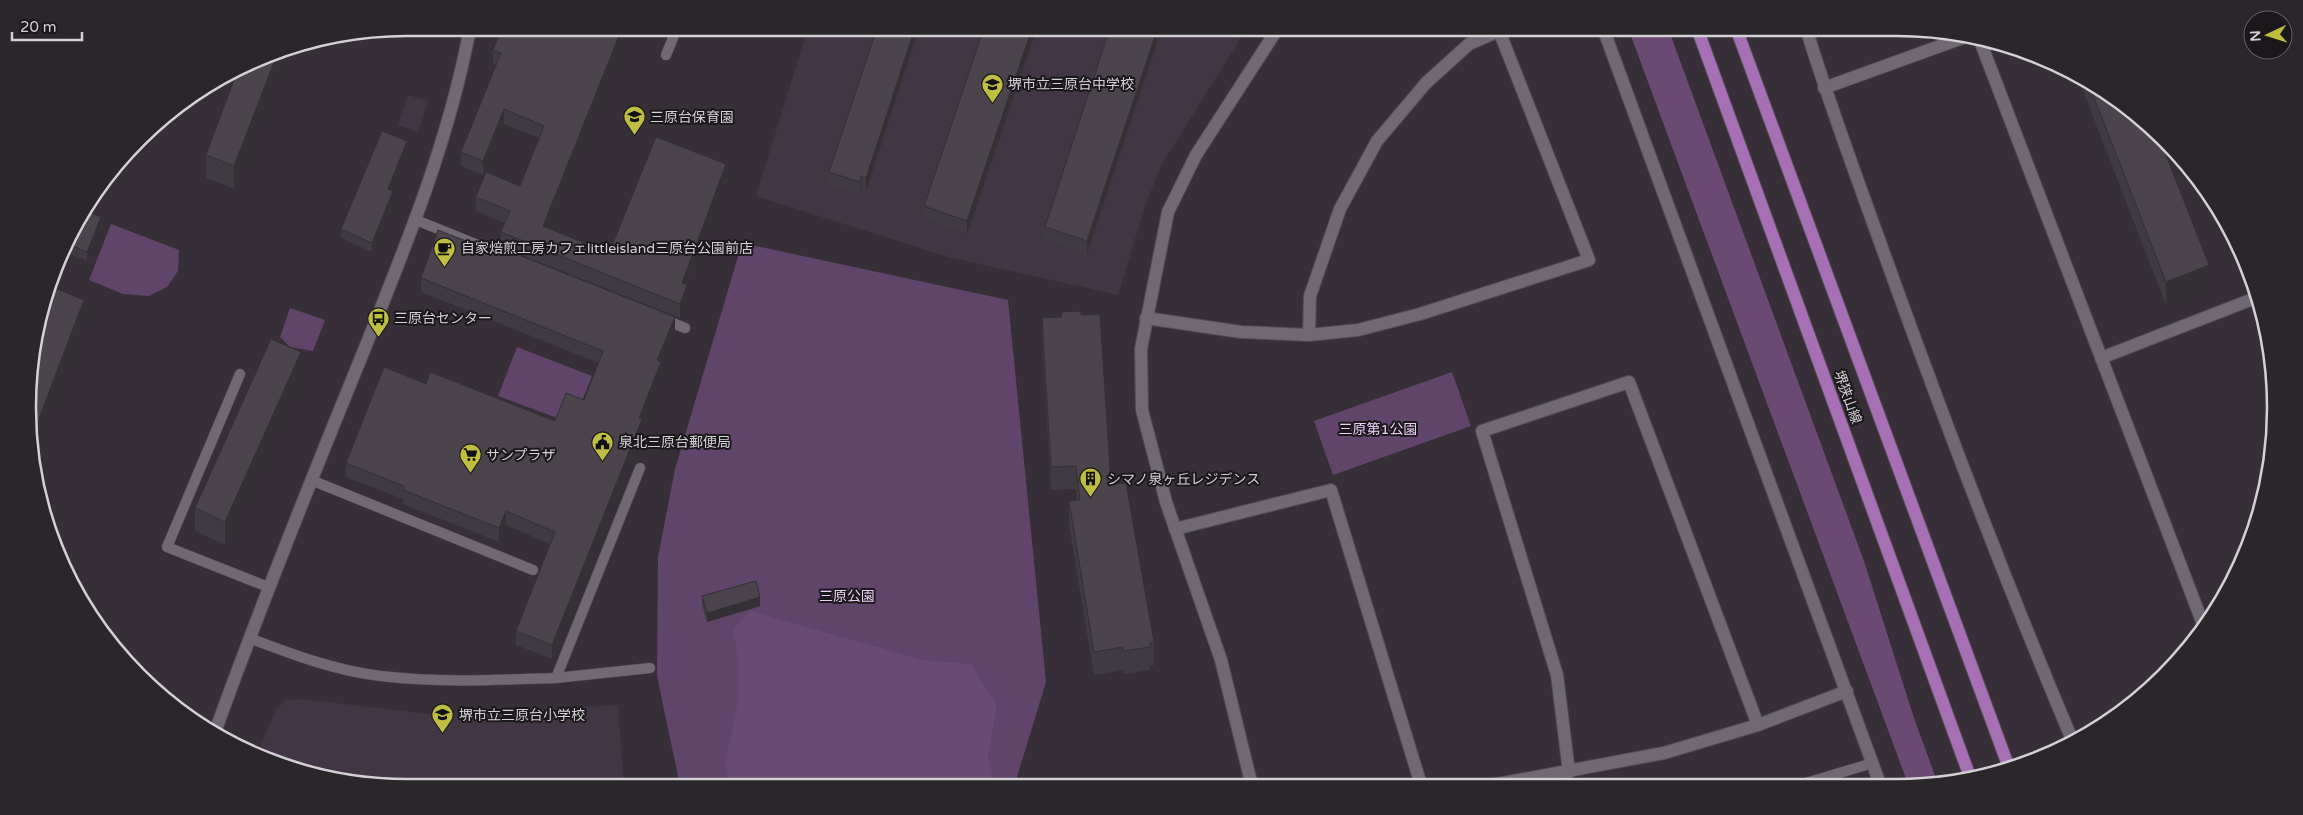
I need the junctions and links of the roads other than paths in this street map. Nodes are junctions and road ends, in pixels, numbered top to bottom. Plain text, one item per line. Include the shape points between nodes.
1 (468, 36) edge
2 (674, 36) edge
3 (1273, 36) edge
4 (1485, 36) edge
5 (1502, 36) edge
6 (1606, 36) edge
7 (1700, 36) edge
8 (1739, 36) edge
9 (1808, 36) edge
10 (1955, 41) edge
11 (1982, 47) edge
12 (666, 55) dead end
13 (1824, 88) junction
14 (416, 220) junction
15 (517, 261) edge
16 (2251, 300) edge
17 (650, 314) edge
18 (1146, 318) junction
19 (685, 328) dead end
20 (1309, 335) junction
21 (2101, 358) junction
22 (240, 374) dead end
23 (640, 468) dead end
24 (311, 480) junction
25 (1175, 529) junction
26 (532, 570) dead end
27 (268, 587) junction
28 (2201, 618) edge
29 (249, 638) junction
30 (650, 668) dead end
31 (556, 678) junction
32 (1847, 691) junction
33 (217, 726) edge
34 (1758, 726) junction
35 (2070, 735) edge
36 (2007, 762) edge
37 (1873, 763) junction
38 (1569, 772) junction
39 (1968, 772) edge
40 (1250, 779) edge
41 (1419, 779) edge
42 (1528, 779) edge
43 (1817, 779) edge
44 (1878, 779) edge

1 - 14 street via 456,95
2 - 12 lane
3 - 18 street via 1196,155 1168,212
4 - 20 street via 1469,44 1426,83 1377,140 1340,209 1310,296
5 - 20 street via 1589,260 1420,314 1358,330
6 - 32 street
7 - 39 main road, 堺狭山線
8 - 36 main road, 堺狭山線
9 - 13 street
10 - 13 street
11 - 21 street
13 - 35 street via 1952,442
14 - 15 lane
14 - 24 street
16 - 21 street
17 - 19 lane
18 - 20 street via 1242,332
18 - 25 street via 1141,349 1142,410
21 - 28 street
22 - 27 lane via 168,547
23 - 31 lane
24 - 26 lane
24 - 27 street
25 - 40 street via 1221,660
25 - 41 street via 1331,490
27 - 29 street
29 - 31 lane via 380,676 477,681
29 - 33 street
30 - 31 lane
32 - 34 street
32 - 37 street
34 - 38 street via 1664,753
34 - 38 street via 1629,382 1482,431 1557,675
37 - 43 lane
37 - 44 street
38 - 42 street

